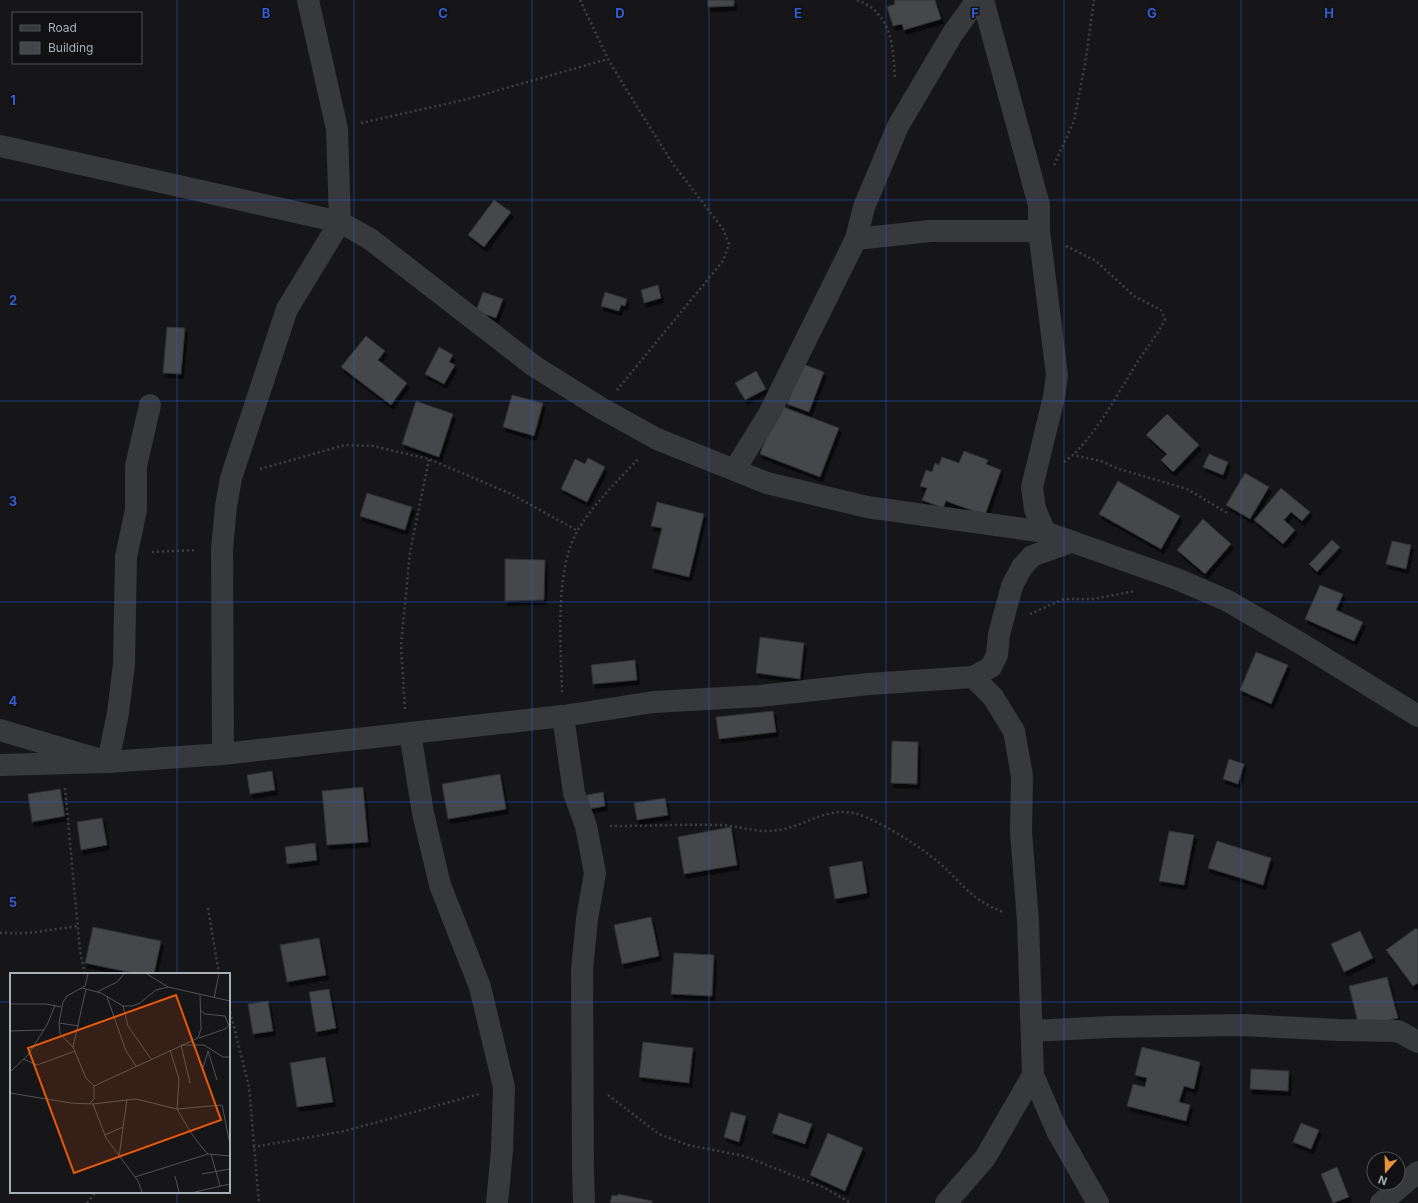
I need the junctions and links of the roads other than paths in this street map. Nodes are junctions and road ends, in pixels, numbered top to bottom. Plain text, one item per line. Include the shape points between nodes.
1 (308, 0) edge
2 (977, 0) edge
3 (983, 0) edge
4 (0, 146) edge
5 (340, 222) junction
6 (1039, 232) junction
7 (856, 239) junction
8 (150, 405) dead end
9 (735, 469) junction
10 (1045, 532) junction
11 (1071, 542) junction
12 (973, 677) junction
13 (563, 716) junction
14 (1418, 716) edge
15 (0, 730) edge
16 (410, 733) junction
17 (223, 754) junction
18 (108, 762) junction
19 (0, 765) edge
20 (1032, 1031) junction
21 (1418, 1042) edge
22 (1033, 1075) junction
23 (1418, 1172) edge
24 (497, 1203) edge
25 (584, 1203) edge
26 (946, 1203) edge
27 (1098, 1203) edge
28 (1381, 1203) edge

1 - 5 street via 338,129
2 - 7 street via 953,33 898,126 864,207
3 - 6 street via 1039,205
4 - 5 street
5 - 9 street via 370,239 534,366 601,408 657,438
5 - 17 street via 287,309 231,478 222,549
6 - 7 street via 930,231
6 - 10 street via 1057,375 1032,487 1034,509
7 - 9 street via 769,414
8 - 18 street via 136,466 136,510 126,557 124,664
9 - 10 street via 766,483 867,507
10 - 11 street
11 - 12 street via 1032,556 1022,567 1012,586 995,660 991,667
11 - 14 street via 1178,579 1228,601
12 - 13 street via 869,684 759,696 654,702
12 - 20 street via 993,697 1014,731 1022,776 1021,832 1028,921
13 - 16 street
13 - 25 street via 574,793 586,826 595,873 582,970
15 - 18 street
16 - 17 street
16 - 24 street via 423,813 440,885 480,987 504,1086
17 - 18 street
18 - 19 street
20 - 21 street via 1243,1025 1398,1031
20 - 22 street
22 - 26 street via 986,1158
22 - 27 street via 1057,1131
23 - 28 street

